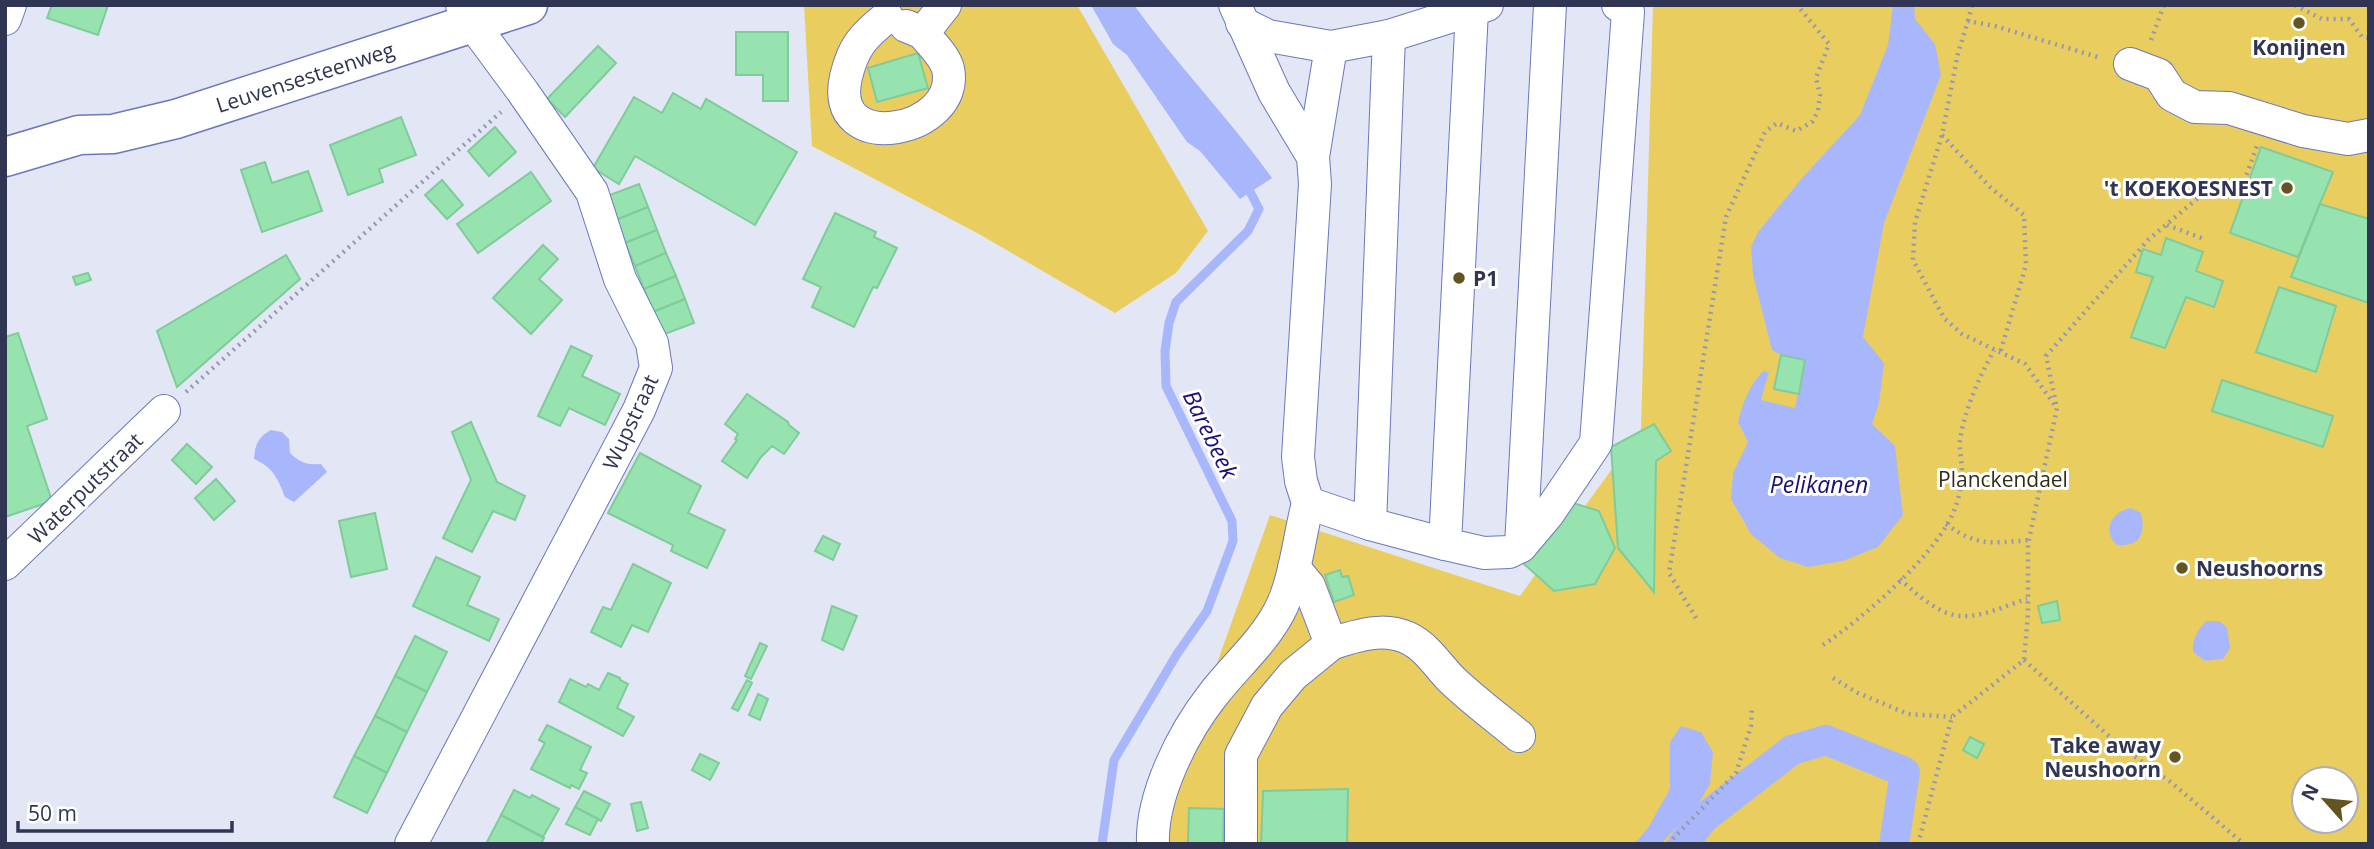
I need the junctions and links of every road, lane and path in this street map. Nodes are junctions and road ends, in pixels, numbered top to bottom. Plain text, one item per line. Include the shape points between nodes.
1 (10, 5) edge
2 (528, 5) edge
3 (944, 5) edge
4 (1550, 5) edge
5 (1618, 5) edge
6 (1797, 5) edge
7 (2164, 5) edge
8 (2295, 5) edge
9 (1479, 8) edge
10 (1971, 8) edge
11 (461, 11) edge
12 (1239, 11) edge
13 (5, 19) edge
14 (1968, 21) junction
15 (923, 33) junction
16 (1389, 36) junction
17 (2369, 38) edge
18 (1331, 47) junction
19 (2130, 64) junction
20 (523, 92) junction
21 (2267, 119) junction
22 (1942, 135) junction
23 (2369, 135) edge
24 (5, 157) edge
25 (1313, 157) junction
26 (2167, 225) junction
27 (2204, 239) dead end
28 (1997, 351) junction
29 (2057, 408) junction
30 (164, 411) joint
31 (1308, 503) junction
32 (1370, 524) junction
33 (1946, 524) junction
34 (2029, 540) junction
35 (1445, 544) junction
36 (1521, 546) junction
37 (5, 564) edge
38 (1294, 568) junction
39 (1900, 579) junction
40 (2027, 599) junction
41 (1696, 618) dead end
42 (1331, 644) junction
43 (1823, 645) dead end
44 (2024, 660) junction
45 (1833, 678) dead end
46 (1752, 707) dead end
47 (1952, 717) junction
48 (1519, 736) dead end
49 (411, 844) edge
50 (1153, 844) edge
51 (1241, 844) edge
52 (1668, 844) edge
53 (1919, 844) edge
54 (2244, 844) edge

1 - 13 street
2 - 11 main road, Leuvensesteenweg
3 - 15 street
4 - 36 street
5 - 36 street via 1628,12 1597,443
6 - 41 path via 1829,44 1816,78 1818,111 1812,122 1796,131 1777,123 1765,132 1726,216 1669,573
7 - 19 path via 2153,37
8 - 17 path via 2322,19 2349,19 2362,37
9 - 16 street
9 - 35 street
10 - 14 path
11 - 20 street, Wupstraat
11 - 24 main road, Leuvensesteenweg via 111,115 96,134
12 - 18 street via 1268,36
12 - 25 street via 1274,92
14 - 19 path
14 - 22 path
15 - 15 street via 948,67 949,86 942,103 905,126 859,124 847,110 842,92 851,55 876,12
16 - 18 street
16 - 32 street
18 - 25 street
19 - 21 street via 2159,75 2172,95 2194,107 2229,108
20 - 30 path
20 - 49 street, Wupstraat via 592,192 620,279 652,343 656,368 639,410
21 - 23 street via 2348,139
21 - 26 path via 2241,190 2199,197
22 - 28 path via 1990,187 2024,215 2026,265
22 - 28 path via 1915,222 1913,260 1944,318 1962,334
25 - 31 street via 1298,457
26 - 27 path
26 - 29 path via 2148,240 2046,356
28 - 29 path via 2025,364
28 - 33 path via 1968,407 1960,442 1962,473 1955,509
29 - 34 path
30 - 37 street, Waterputstraat
31 - 32 street
31 - 38 street
32 - 35 street
33 - 34 path via 1980,543
33 - 39 path
34 - 40 path
35 - 36 street via 1484,553 1509,552
38 - 42 street via 1309,586
38 - 50 street via 1281,610 1211,697 1176,755 1157,810
39 - 40 path via 1930,605 1959,617
39 - 43 path via 1859,619
40 - 44 path
42 - 48 street via 1371,632 1409,638
42 - 51 street via 1267,706 1241,755
44 - 47 path
44 - 54 path via 2120,746
45 - 47 path via 1908,714
46 - 52 path via 1751,726 1736,773
47 - 53 path

